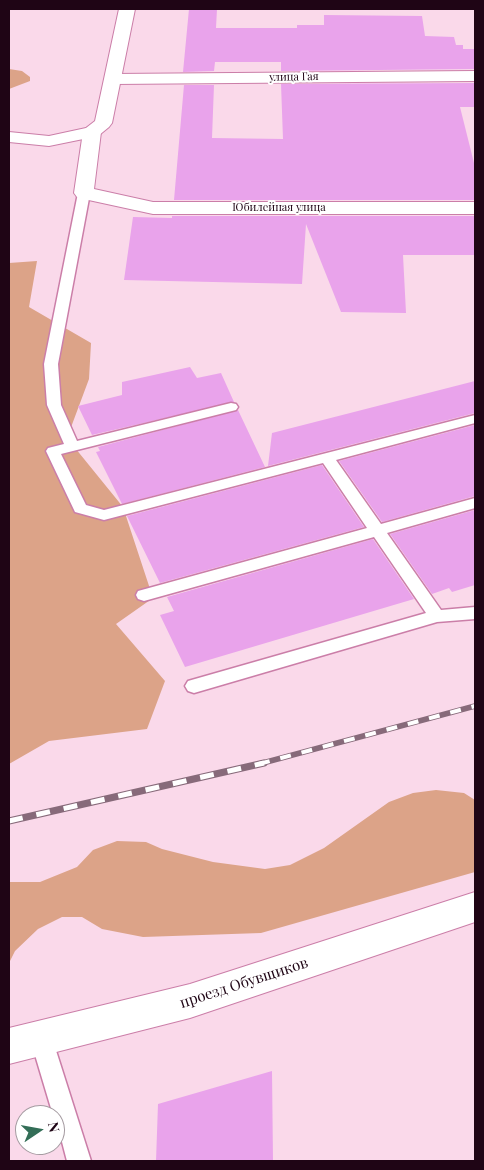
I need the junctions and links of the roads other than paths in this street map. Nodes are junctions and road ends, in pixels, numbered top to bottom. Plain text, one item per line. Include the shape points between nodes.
1 (127, 9) edge
2 (475, 76) edge
3 (114, 79) junction
4 (92, 132) junction
5 (9, 137) edge
6 (84, 193) junction
7 (475, 208) edge
8 (231, 407) dead end
9 (475, 418) edge
10 (72, 446) junction
11 (327, 458) junction
12 (475, 503) edge
13 (378, 530) junction
14 (144, 595) dead end
15 (475, 613) edge
16 (437, 616) junction
17 (194, 686) dead end
18 (475, 907) edge
19 (25, 1042) edge
20 (79, 1161) edge

1 - 3 street
2 - 3 street, улица Гая
3 - 4 street via 103,123
4 - 5 street via 49,141
4 - 6 street
6 - 7 street, Юбилейная улица via 153,208
6 - 10 lane via 51,364 54,405
8 - 10 lane
9 - 11 lane
10 - 11 lane via 53,451 80,508 104,514
11 - 13 lane
12 - 13 lane
13 - 14 lane
13 - 16 lane
15 - 16 lane
16 - 17 lane
18 - 19 street, проезд Обувщиков via 190,1001
19 - 20 lane

